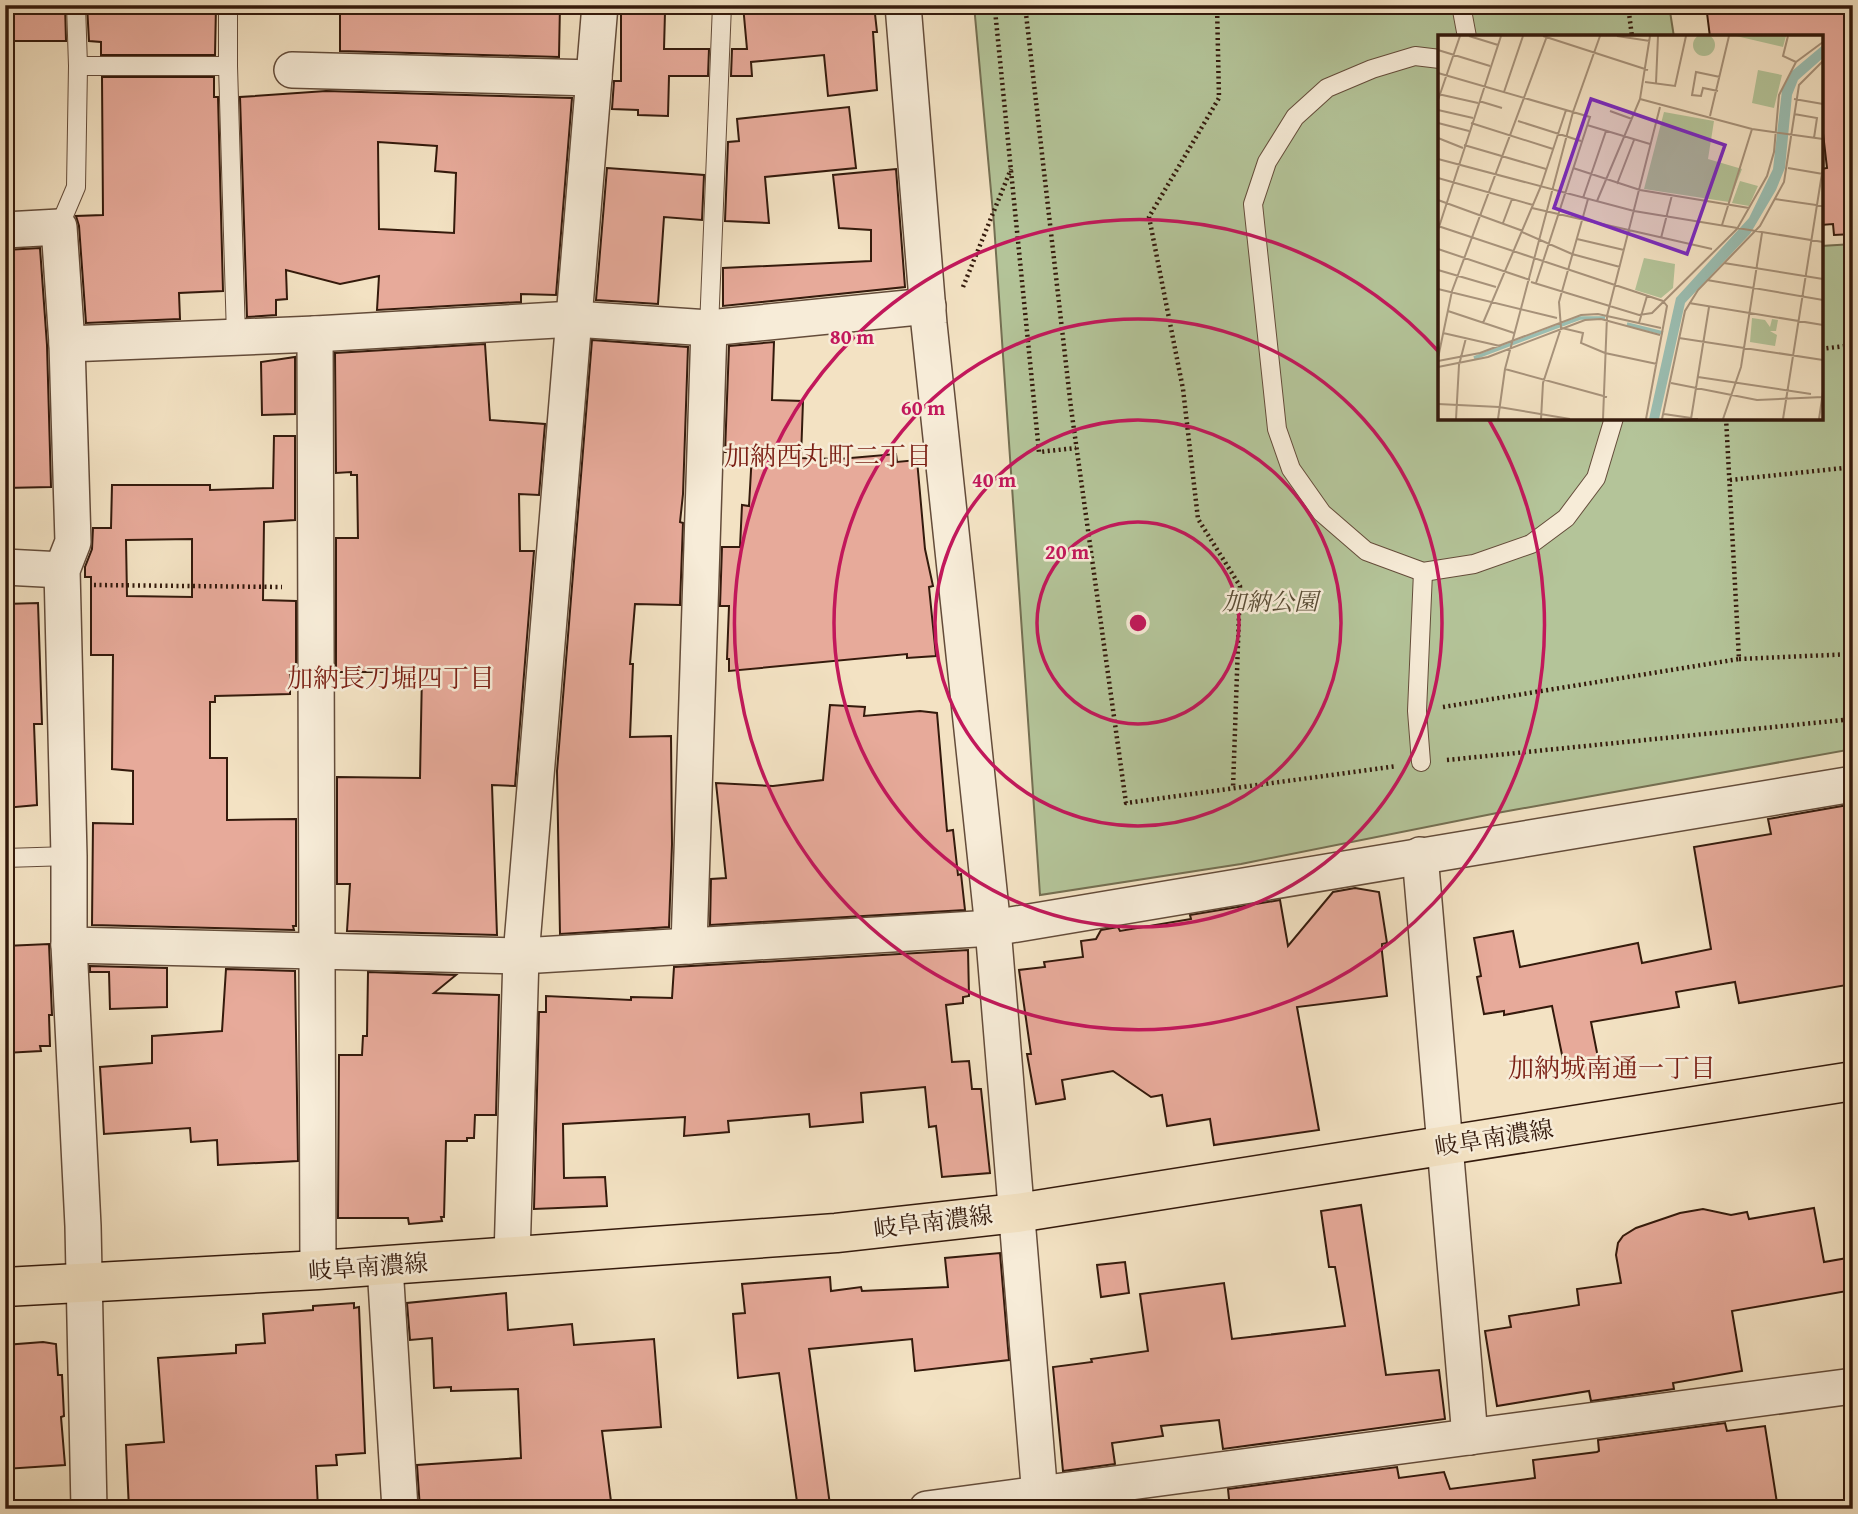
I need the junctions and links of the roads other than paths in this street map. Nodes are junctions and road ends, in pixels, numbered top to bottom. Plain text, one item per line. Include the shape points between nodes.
1 (76, 5) edge
2 (228, 5) edge
3 (600, 5) edge
4 (722, 5) edge
5 (904, 5) edge
6 (1461, 5) edge
7 (1467, 35) edge
8 (1438, 59) edge
9 (78, 66) junction
10 (228, 66) junction
11 (292, 70) dead end
12 (594, 78) junction
13 (59, 227) junction
14 (5, 230) edge
15 (928, 306) junction
16 (574, 319) junction
17 (709, 328) junction
18 (315, 334) junction
19 (236, 336) junction
20 (67, 344) junction
21 (1613, 420) edge
22 (5, 567) edge
23 (1423, 572) junction
24 (62, 578) junction
25 (1421, 762) road end
26 (1853, 784) edge
27 (1420, 855) junction
28 (69, 856) junction
29 (5, 858) edge
30 (993, 928) junction
31 (69, 945) junction
32 (689, 946) junction
33 (318, 951) junction
34 (521, 956) junction
35 (1853, 1081) edge
36 (1444, 1146) junction
37 (1017, 1213) junction
38 (512, 1257) junction
39 (385, 1266) junction
40 (318, 1270) junction
41 (85, 1283) junction
42 (5, 1287) edge
43 (1853, 1386) edge
44 (1470, 1437) junction
45 (1040, 1501) edge
46 (89, 1509) edge
47 (400, 1509) edge
48 (927, 1509) edge

1 - 9 lane
2 - 10 lane
3 - 12 street
4 - 17 lane
5 - 15 street
6 - 7 lane
8 - 23 lane via 1415,56 1327,88 1295,117 1268,162 1253,204 1277,429 1291,468 1322,513 1366,551
9 - 10 lane
9 - 13 lane via 76,187
10 - 19 lane
11 - 12 street
12 - 16 street
13 - 14 street
13 - 20 street
15 - 17 street
15 - 30 street
16 - 17 street
16 - 18 street
16 - 34 street
17 - 32 street
18 - 19 street
18 - 33 street
19 - 20 street
20 - 24 street via 73,542
21 - 23 lane via 1596,478 1566,518 1531,544 1474,564
22 - 24 street
23 - 25 lane via 1417,711
24 - 28 street
26 - 27 street
27 - 30 street
27 - 36 street
28 - 29 lane
28 - 31 street
30 - 32 street
30 - 37 street
31 - 33 street
31 - 41 street
32 - 34 street
33 - 34 street
33 - 40 street
34 - 38 street
35 - 36 main road, 岐阜南濃線
36 - 37 main road, 岐阜南濃線
36 - 44 street
37 - 38 main road, 岐阜南濃線 via 836,1233
37 - 45 street
38 - 39 main road, 岐阜南濃線
39 - 40 main road, 岐阜南濃線
39 - 47 street
40 - 41 main road, 岐阜南濃線
41 - 42 main road, 岐阜南濃線
41 - 46 street
43 - 44 street
44 - 45 street
45 - 48 street

